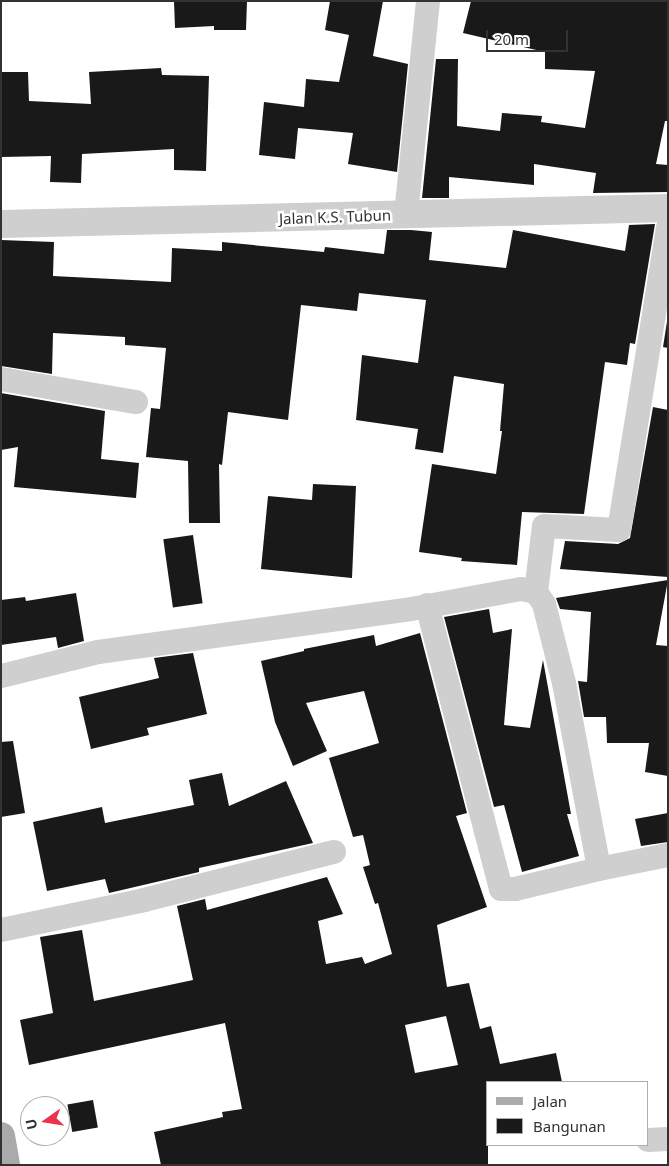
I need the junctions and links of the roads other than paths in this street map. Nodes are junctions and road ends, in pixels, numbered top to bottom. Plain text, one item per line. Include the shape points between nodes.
1 (428, 1) edge
2 (668, 208) edge
3 (406, 214) junction
4 (1, 224) edge
5 (668, 228) edge
6 (1, 379) edge
7 (136, 402) dead end
8 (536, 592) junction
9 (427, 606) junction
10 (1, 676) edge
11 (334, 852) dead end
12 (668, 855) edge
13 (599, 870) junction
14 (1, 930) edge
15 (1, 1136) edge
16 (668, 1139) edge
17 (649, 1140) edge
18 (6, 1165) edge

1 - 3 street
2 - 3 street, Jalan K.S. Tubun
3 - 4 street, Jalan K.S. Tubun
5 - 8 street via 619,530 544,526
6 - 7 street
8 - 9 street via 521,589
8 - 13 street via 547,612 564,684
9 - 10 street via 98,652
9 - 13 street via 501,889 515,889
11 - 14 street via 144,900
12 - 13 street
15 - 18 main road
16 - 17 street

